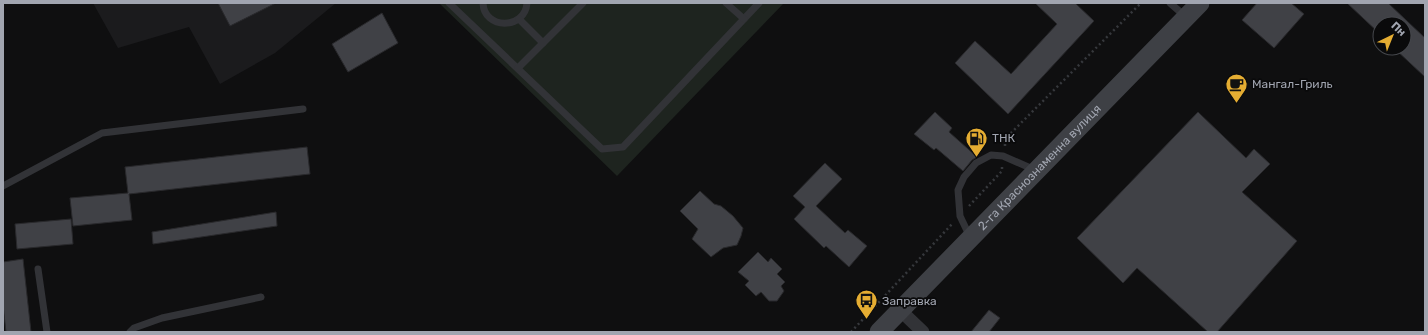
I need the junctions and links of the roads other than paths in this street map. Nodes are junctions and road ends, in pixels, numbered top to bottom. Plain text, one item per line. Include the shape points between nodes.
1 (449, 3) edge
2 (483, 3) edge
3 (527, 3) edge
4 (726, 3) edge
5 (759, 3) edge
6 (1170, 3) edge
7 (1200, 3) edge
8 (581, 4) edge
9 (1186, 18) junction
10 (519, 19) junction
11 (744, 19) junction
12 (544, 43) junction
13 (518, 68) junction
14 (303, 109) dead end
15 (1037, 171) junction
16 (3, 186) edge
17 (970, 239) junction
18 (38, 268) dead end
19 (261, 297) dead end
20 (900, 310) junction
21 (47, 332) edge
22 (130, 332) edge
23 (879, 332) edge
24 (923, 332) edge

1 - 13 lane
2 - 10 lane via 486,13 497,22 512,23
3 - 10 lane
4 - 11 lane
5 - 11 lane
6 - 9 lane
7 - 9 street, 2-га Краснознаменна вулиця
8 - 12 lane
9 - 15 street, 2-га Краснознаменна вулиця
10 - 12 lane
11 - 13 lane via 623,147 602,148
12 - 13 lane
14 - 16 lane via 102,133
15 - 17 street, 2-га Краснознаменна вулиця
15 - 17 lane via 1003,156 991,155 976,163 964,177 958,190 960,216
17 - 20 street, 2-га Краснознаменна вулиця
18 - 21 lane
19 - 22 lane via 162,318 134,328
20 - 23 street, 2-га Краснознаменна вулиця
20 - 24 street

